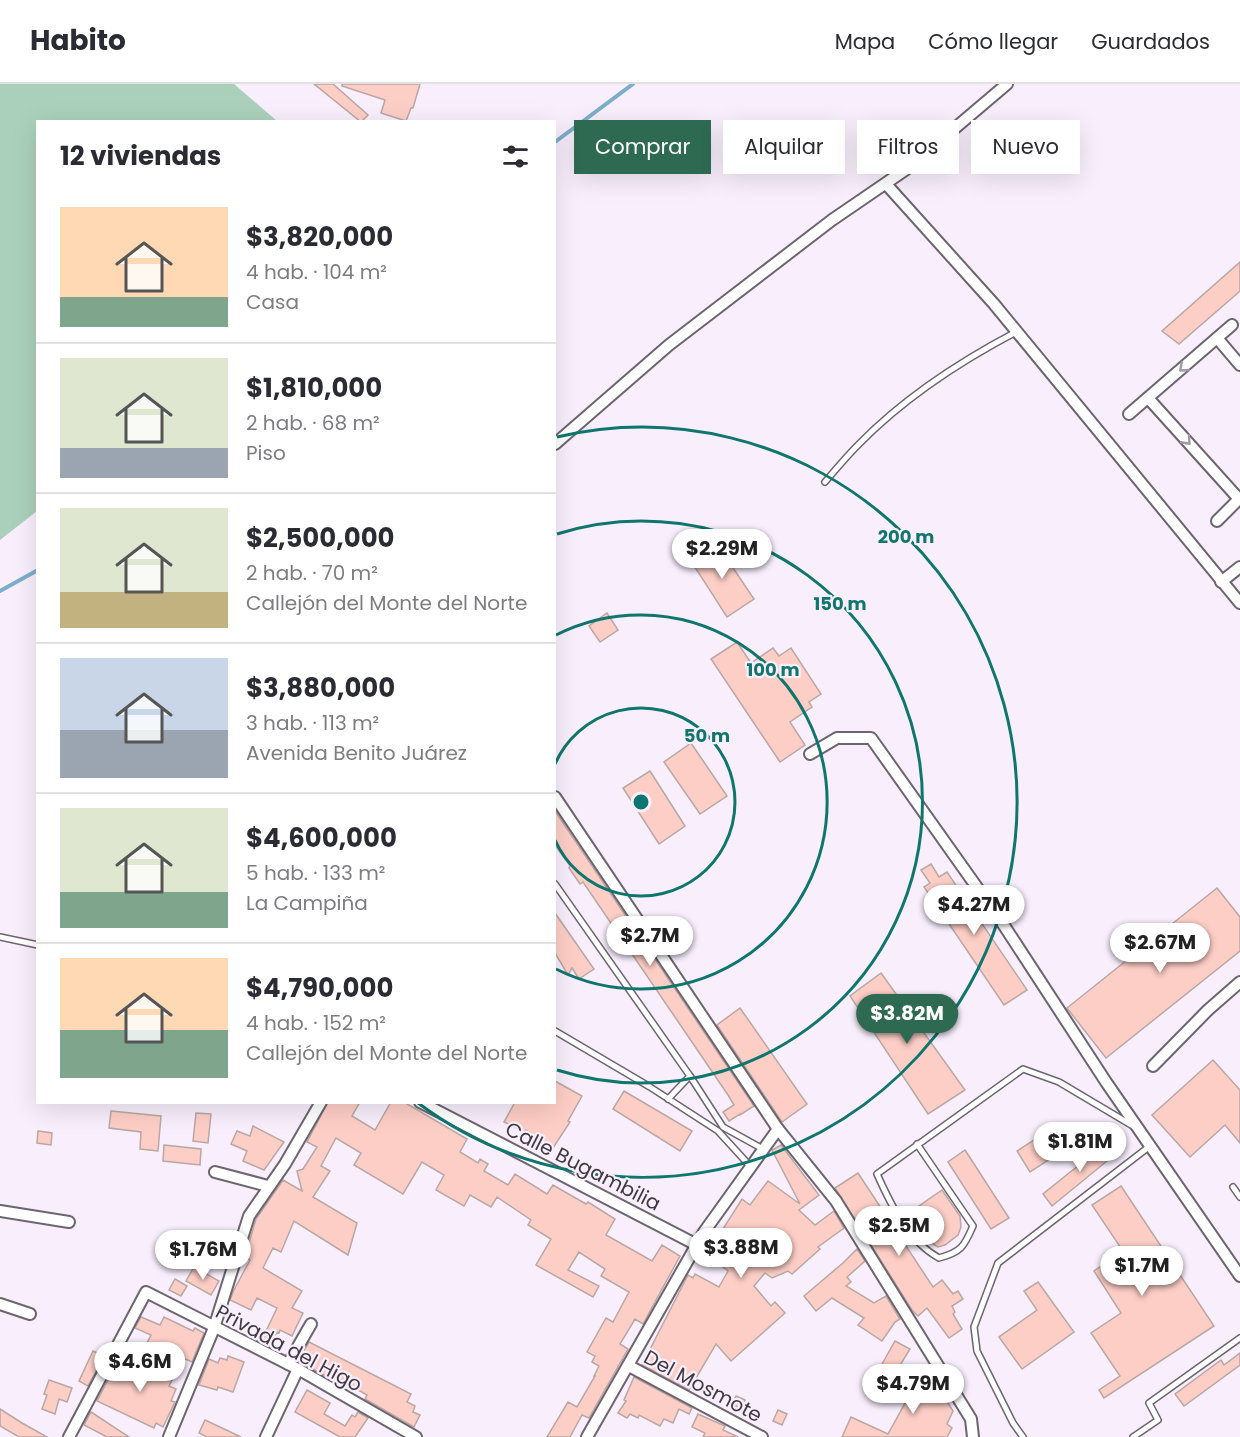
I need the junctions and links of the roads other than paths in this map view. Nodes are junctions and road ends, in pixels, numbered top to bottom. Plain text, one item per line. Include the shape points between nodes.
1 (1007, 84) edge
2 (886, 184) junction
3 (1232, 325) dead end
4 (1017, 331) junction
5 (1217, 338) junction
6 (1240, 365) edge
7 (1148, 398) junction
8 (1129, 414) dead end
9 (556, 443) edge
10 (825, 482) dead end
11 (1240, 499) edge
12 (1217, 521) dead end
13 (1239, 570) edge
14 (1221, 582) junction
15 (1240, 603) edge
16 (810, 754) dead end
17 (556, 798) edge
18 (556, 885) edge
19 (0, 937) edge
20 (36, 945) edge
21 (1240, 982) edge
22 (556, 1032) edge
23 (1153, 1066) dead end
24 (690, 1076) junction
25 (668, 1099) junction
26 (320, 1104) edge
27 (424, 1104) edge
28 (720, 1129) junction
29 (778, 1129) junction
30 (1139, 1130) junction
31 (917, 1144) junction
32 (1150, 1146) junction
33 (763, 1149) junction
34 (750, 1166) junction
35 (215, 1172) dead end
36 (268, 1186) junction
37 (1233, 1187) dead end
38 (1240, 1197) edge
39 (0, 1211) edge
40 (69, 1222) dead end
41 (697, 1245) junction
42 (1240, 1276) edge
43 (0, 1304) edge
44 (30, 1314) dead end
45 (311, 1324) dead end
46 (214, 1328) junction
47 (1240, 1338) edge
48 (628, 1366) junction
49 (293, 1367) junction
50 (69, 1437) edge
51 (170, 1437) edge
52 (266, 1437) edge
53 (416, 1437) edge
54 (587, 1437) edge
55 (762, 1437) edge
56 (973, 1437) edge
57 (1023, 1437) edge
58 (1133, 1437) edge

1 - 2 street
2 - 4 street
2 - 9 street via 832,220 669,345
3 - 5 street
4 - 10 lane via 975,353 901,406 858,444
4 - 14 street
5 - 6 street
5 -> 7 street
7 - 8 street
7 -> 11 street
11 - 12 street
13 - 14 street
14 - 15 street
16 - 30 street via 837,738 871,738 1003,924
17 - 29 street
18 - 24 lane
19 - 20 lane
21 - 23 street
22 - 25 lane
24 - 25 lane
24 - 28 lane
25 - 28 lane
26 - 36 street
27 - 41 street, Calle Bugambilia
28 - 33 lane
28 - 34 lane
29 - 33 street
29 - 56 street via 836,1201 972,1419
30 - 31 lane via 1059,1082 1023,1069
30 - 32 street
31 - 31 lane via 877,1174 908,1230 926,1251 939,1258 965,1245 973,1226
32 - 42 street
32 - 57 lane via 998,1263 974,1327 977,1351
33 - 34 street
34 - 41 street
35 - 36 street
36 - 46 street via 249,1216
37 - 38 lane
39 - 40 street
41 - 48 street
43 - 44 street
45 - 49 street
46 - 49 street, Privada del Higo
46 - 50 street, Privada del Higo via 146,1292
46 - 51 street
47 - 58 lane via 1149,1403 1158,1420
48 - 54 street
48 - 55 street, Del Mosmote
49 - 52 street
49 - 53 street, Privada del Higo

